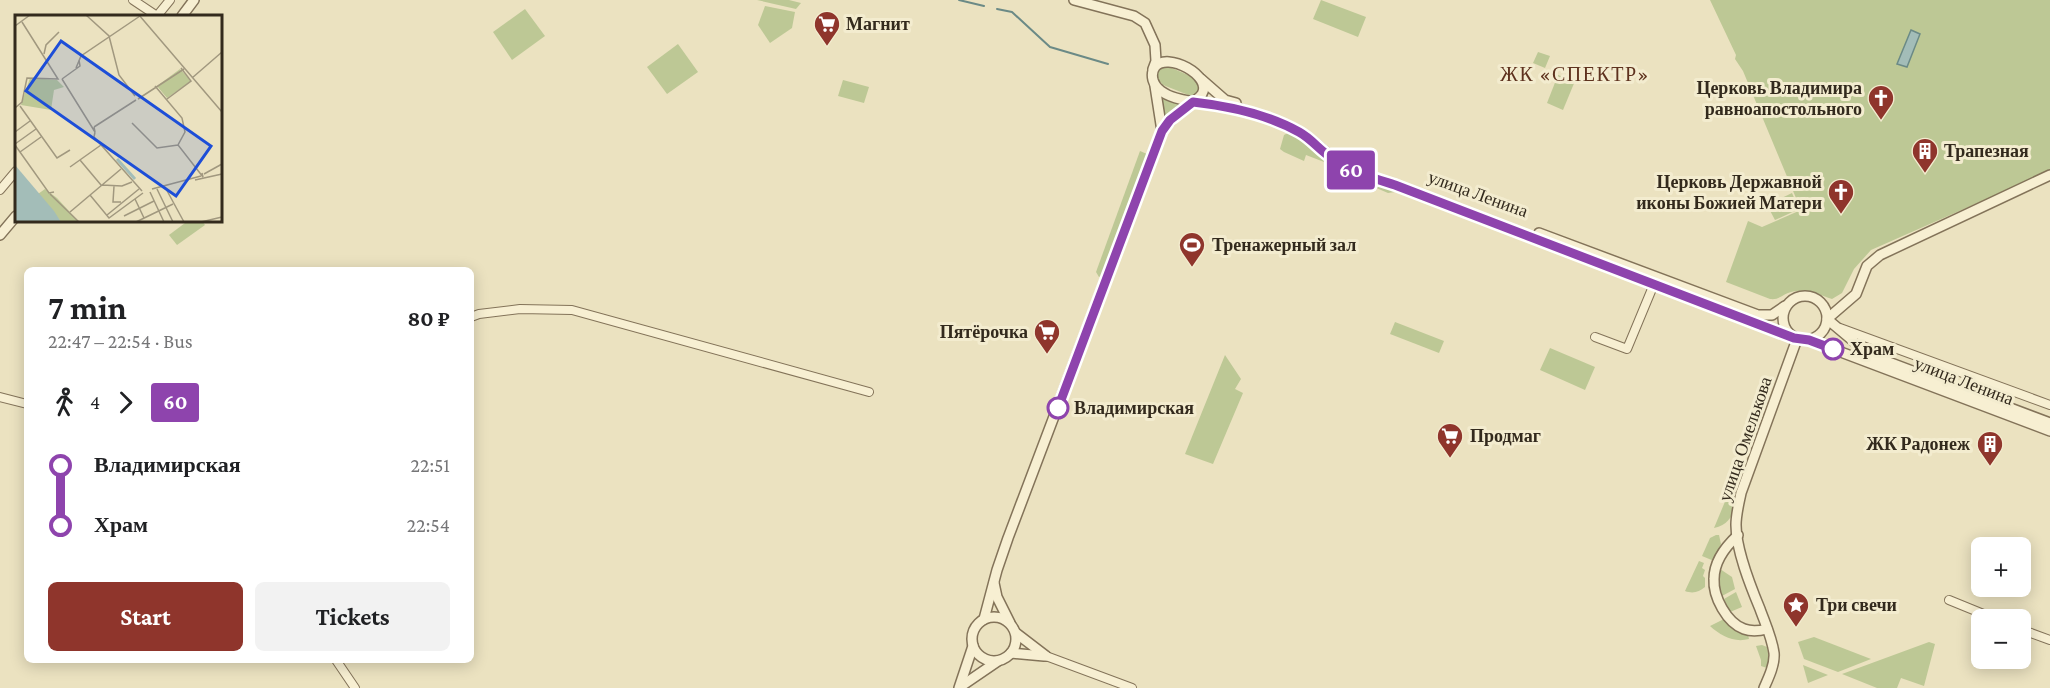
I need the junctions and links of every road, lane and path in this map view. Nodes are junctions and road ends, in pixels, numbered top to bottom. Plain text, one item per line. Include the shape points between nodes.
1 (134, 0) edge
2 (170, 0) edge
3 (194, 0) edge
4 (1074, 0) edge
5 (156, 15) edge
6 (158, 15) edge
7 (183, 15) edge
8 (1156, 51) junction
9 (1173, 62) junction
10 (1153, 69) junction
11 (1201, 80) junction
12 (1155, 85) junction
13 (1193, 102) junction
14 (1162, 131) junction
15 (15, 172) edge
16 (2050, 175) edge
17 (0, 189) edge
18 (15, 217) edge
19 (0, 235) edge
20 (1654, 284) junction
21 (1785, 306) junction
22 (474, 316) edge
23 (1827, 319) junction
24 (1839, 327) junction
25 (1595, 337) dead end
26 (1796, 338) junction
27 (1809, 340) junction
28 (1868, 359) junction
29 (869, 392) dead end
30 (0, 397) edge
31 (24, 403) edge
32 (2050, 405) edge
33 (2050, 423) edge
34 (2050, 431) edge
35 (1738, 535) junction
36 (994, 583) junction
37 (1949, 600) dead end
38 (1971, 609) edge
39 (984, 619) junction
40 (1010, 622) junction
41 (1767, 629) junction
42 (2031, 632) edge
43 (1016, 633) junction
44 (2050, 640) edge
45 (972, 646) junction
46 (1011, 653) junction
47 (1046, 656) junction
48 (998, 661) junction
49 (338, 663) edge
50 (355, 688) edge
51 (959, 688) edge
52 (1132, 688) edge
53 (1764, 688) edge

1 - 5 street
2 - 6 street
3 - 7 street
4 - 8 street via 1145,22
8 - 9 street
8 - 10 street
9 - 10 street via 1158,64
9 - 11 street
10 - 12 street
11 - 13 street via 1202,95
11 - 21 street, улица Ленина via 1225,100 1293,126 1352,167 1758,315 1772,315
12 - 13 street via 1170,96
12 - 14 street
13 - 14 street
13 - 20 street, улица Ленина via 1234,108 1284,125 1350,170
14 - 36 street
15 - 17 street
16 - 23 street via 1880,255 1867,266 1856,294
18 - 19 street
20 - 25 street via 1627,349
20 - 26 street, улица Ленина
21 - 23 street via 1796,297 1811,296 1823,304
21 - 26 street via 1784,327
22 - 29 street via 520,309 572,310
23 - 24 street
23 - 27 street via 1822,333
24 - 28 street
24 - 32 street
26 - 27 street
26 - 35 street, улица Омелькова via 1741,493
27 - 28 street
28 - 33 street, улица Ленина
28 - 34 street, улица Ленина
30 - 31 street
35 - 41 street, улица Омелькова
35 - 41 street via 1725,547 1717,564 1713,580 1716,593 1735,624 1745,630
36 - 39 street
36 - 40 street
37 - 38 street
39 - 40 street via 994,616
39 - 45 street via 973,630
40 - 43 street
41 - 53 street, улица Омелькова via 1774,655
42 - 44 street
43 - 46 street
43 - 47 street
45 - 48 street via 978,655
45 - 51 street
46 - 47 street
46 - 48 street
47 - 52 street
48 - 51 street
49 - 50 street

